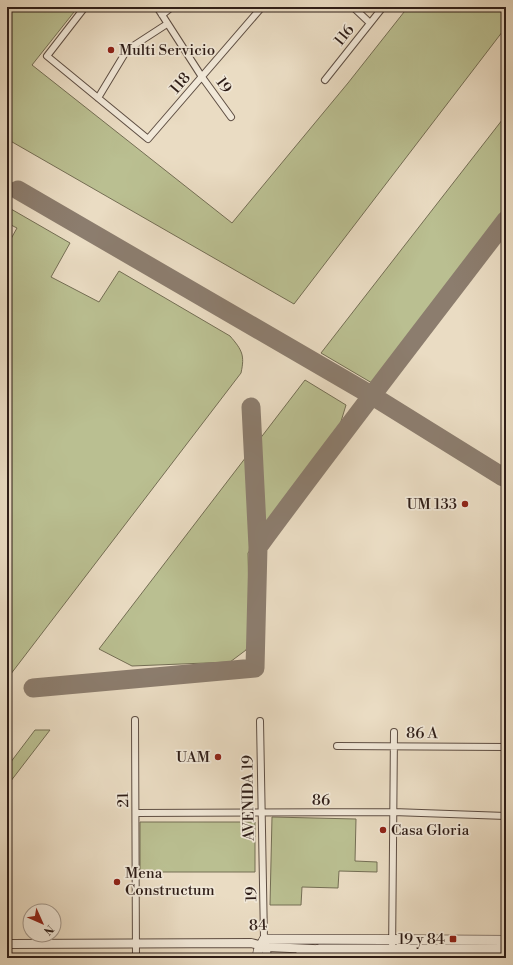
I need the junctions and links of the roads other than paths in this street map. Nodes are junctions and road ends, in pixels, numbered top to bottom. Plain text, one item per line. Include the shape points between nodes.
1 (85, 7) edge
2 (157, 7) edge
3 (172, 7) edge
4 (262, 7) edge
5 (353, 7) edge
6 (383, 7) edge
7 (162, 15) junction
8 (370, 23) junction
9 (167, 24) junction
10 (202, 77) junction
11 (324, 80) dead end
12 (98, 98) junction
13 (231, 117) dead end
14 (134, 720) dead end
15 (260, 721) dead end
16 (394, 732) dead end
17 (337, 746) dead end
18 (394, 746) junction
19 (506, 747) edge
20 (263, 812) junction
21 (393, 812) junction
22 (136, 814) junction
23 (506, 816) edge
24 (264, 873) joint
25 (392, 939) junction
26 (506, 940) edge
27 (12, 942) dead end
28 (136, 942) junction
29 (264, 944) junction
30 (320, 949) junction
31 (506, 949) edge
32 (392, 953) edge
33 (136, 958) edge
34 (257, 958) edge
35 (267, 958) edge
36 (296, 958) edge

1 - 12 street via 47,56
2 - 7 street, 19
3 - 7 street
4 - 10 street, 118
5 - 8 street
6 - 8 street, 116
7 - 9 street, 19
8 - 11 street, 116
9 - 10 street, 19
9 - 12 street via 127,50
10 - 12 street, 118 via 148,139
10 - 13 street, 19
14 - 22 street, 21
15 - 20 street, AVENIDA 19
16 - 18 street
17 - 18 street, 86 A
18 - 19 street, 86 A
18 - 21 street
20 - 21 street, 86
20 - 22 street, 86
20 - 24 street, AVENIDA 19
21 - 23 street, 86
21 - 25 street
22 - 28 street, 21
24 - 29 street, 19
25 - 26 main road, 84
25 - 29 main road, 84
25 - 32 street
27 - 28 street, 84
28 - 29 street, 84
28 - 33 street, 21
29 - 30 street
29 - 34 main road
29 - 35 street
30 - 32 main road
30 - 36 main road via 308,951
31 - 32 main road

